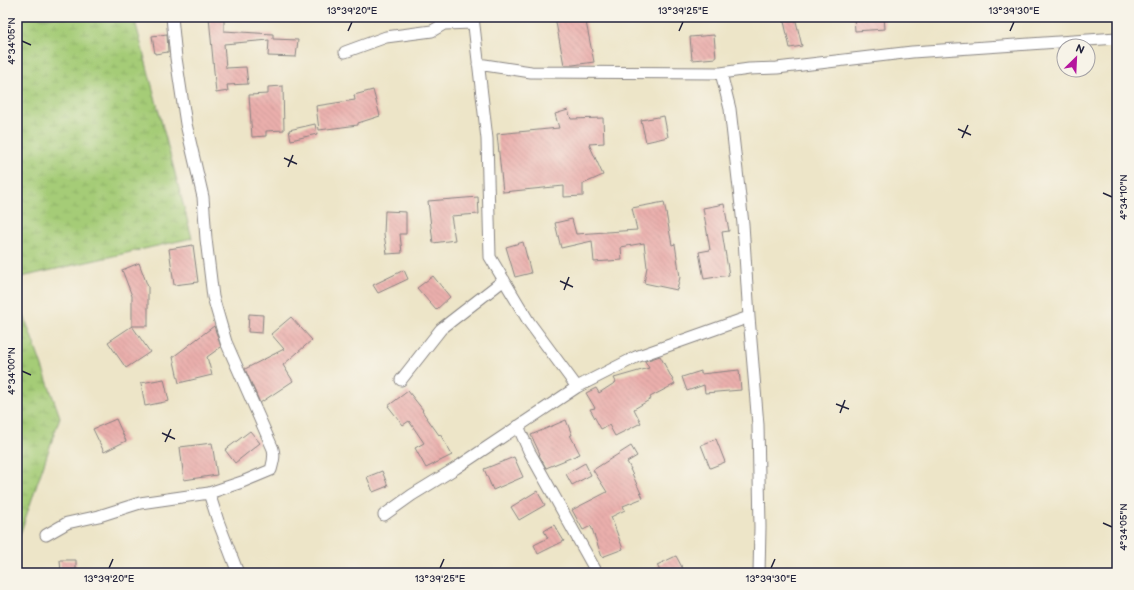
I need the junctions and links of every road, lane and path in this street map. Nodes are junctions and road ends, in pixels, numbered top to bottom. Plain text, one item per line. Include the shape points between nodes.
1 (172, 17) edge
2 (473, 20) edge
3 (1117, 38) edge
4 (345, 52) dead end
5 (478, 64) junction
6 (721, 73) junction
7 (504, 280) junction
8 (749, 317) junction
9 (401, 380) dead end
10 (577, 387) junction
11 (518, 426) junction
12 (209, 493) junction
13 (384, 515) dead end
14 (46, 535) dead end
15 (238, 573) edge
16 (597, 573) edge
17 (759, 573) edge

1 - 12 street via 186,124 204,198 213,297 226,342 275,456 271,470
2 - 4 street via 444,24 432,31 386,37
2 - 5 street
3 - 6 street via 912,52
5 - 6 street via 532,72
5 - 7 street via 487,139 490,257
6 - 8 street via 730,109 743,224
7 - 9 street via 441,329
7 - 10 street via 529,322
8 - 10 street via 636,357
8 - 17 street via 758,425
10 - 11 street
11 - 13 street
11 - 16 street via 529,451
12 - 14 street via 140,503 67,523
12 - 15 street

